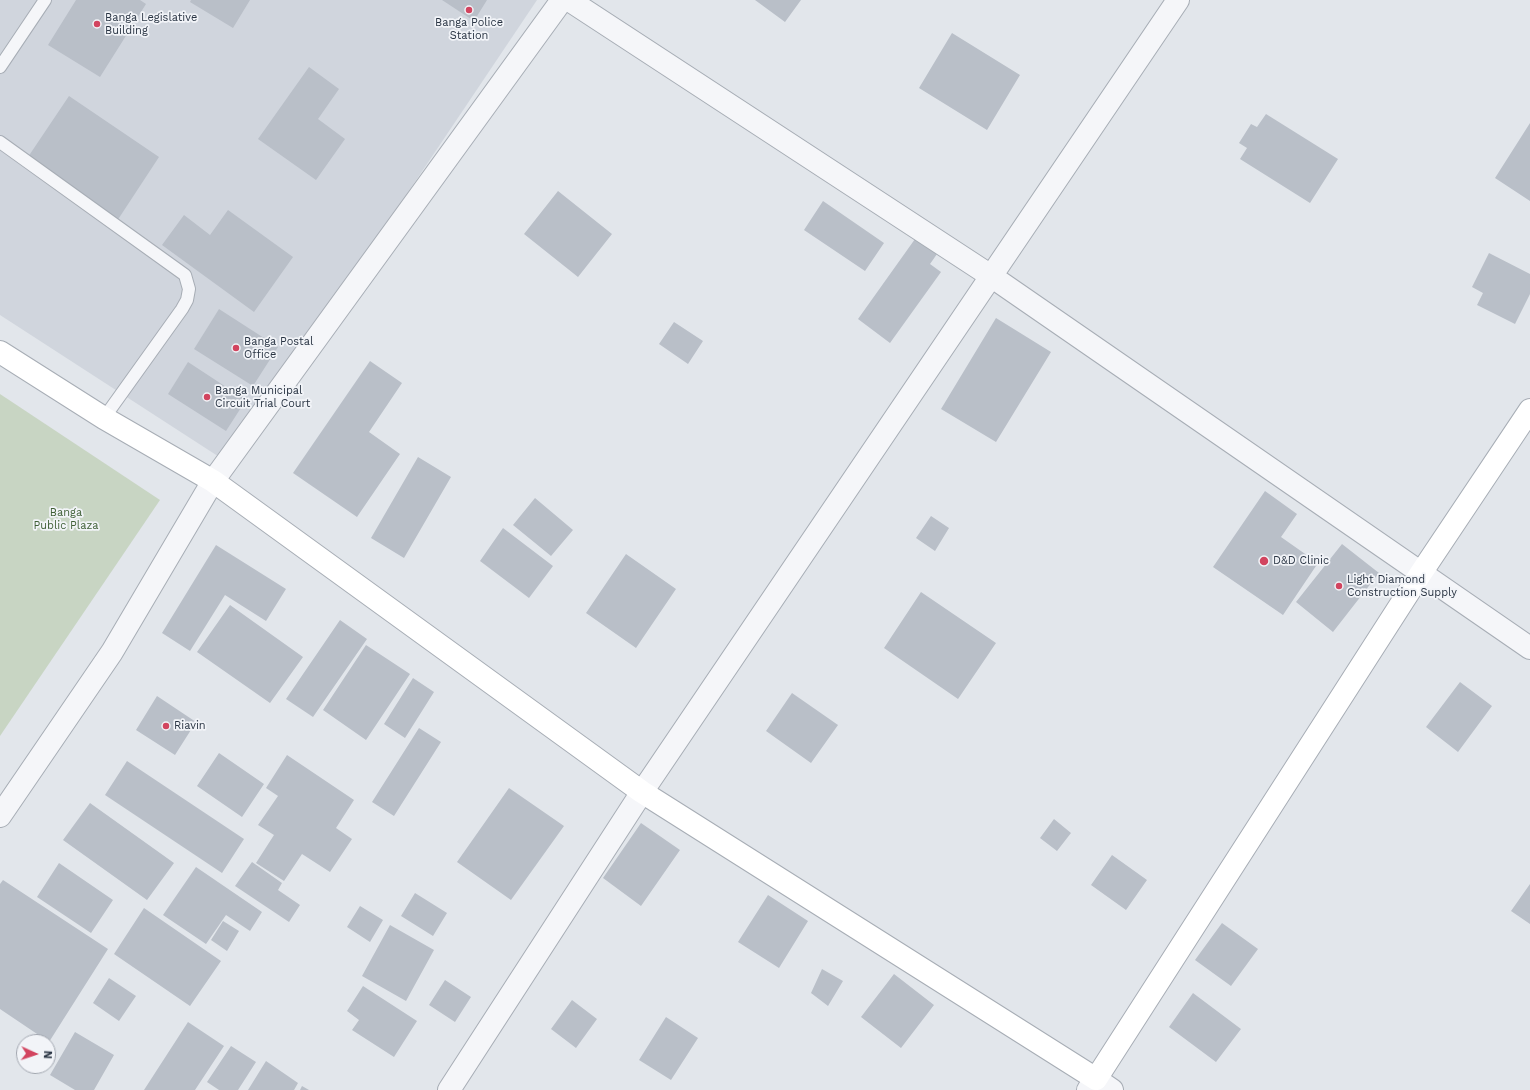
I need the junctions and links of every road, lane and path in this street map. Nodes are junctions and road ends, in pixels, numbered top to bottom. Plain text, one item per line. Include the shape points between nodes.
1 (45, 0) edge
2 (562, 0) edge
3 (569, 0) edge
4 (1178, 0) edge
5 (0, 67) edge
6 (0, 142) edge
7 (991, 276) junction
8 (0, 352) edge
9 (1530, 410) edge
10 (104, 418) junction
11 (213, 482) junction
12 (1421, 573) junction
13 (1530, 648) edge
14 (642, 792) junction
15 (0, 816) edge
16 (1099, 1086) edge
17 (449, 1090) edge

1 - 5 lane
2 - 11 street
3 - 7 street
4 - 7 street
6 - 10 lane via 185,275 189,289 182,309
7 - 12 street
7 - 14 street
8 - 10 main road
9 - 12 main road
10 - 11 main road
11 - 14 main road
11 - 15 street via 112,652
12 - 13 street
12 - 16 main road
14 - 16 main road
14 - 17 street

